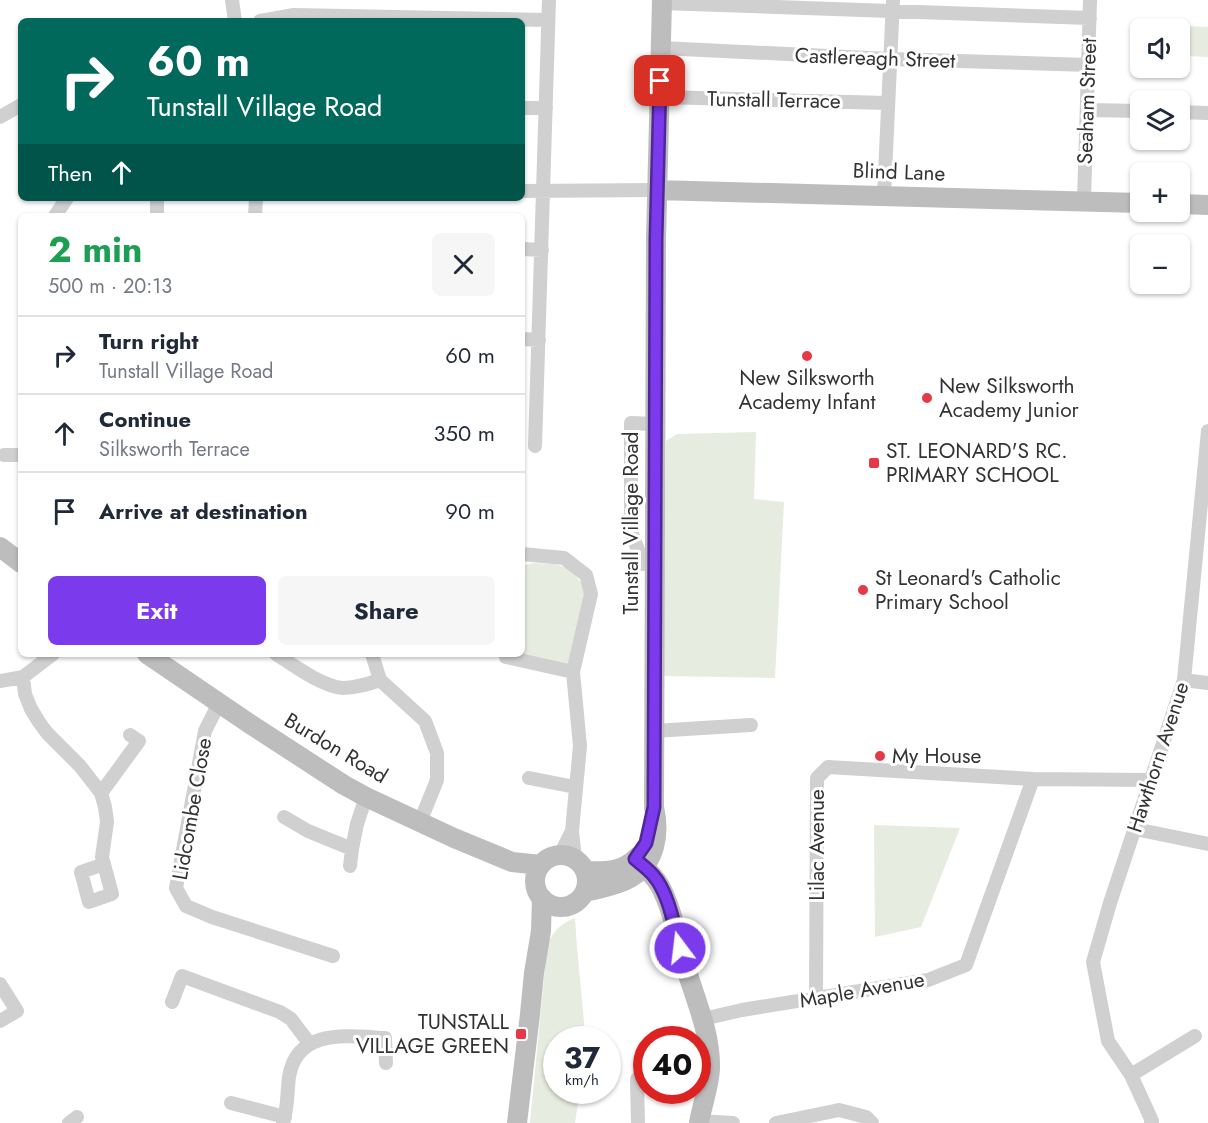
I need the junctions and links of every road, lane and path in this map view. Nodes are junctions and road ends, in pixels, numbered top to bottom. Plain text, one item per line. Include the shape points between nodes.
1 (232, 0) edge
2 (549, 0) edge
3 (1090, 0) edge
4 (662, 1) edge
5 (893, 6) edge
6 (235, 18) edge
7 (277, 18) edge
8 (446, 18) edge
9 (1090, 18) junction
10 (525, 20) edge
11 (548, 20) junction
12 (661, 48) junction
13 (890, 59) junction
14 (1089, 65) junction
15 (660, 97) junction
16 (888, 103) junction
17 (18, 107) edge
18 (525, 108) edge
19 (546, 108) junction
20 (1088, 110) junction
21 (1130, 111) edge
22 (1190, 112) edge
23 (1208, 113) edge
24 (0, 117) edge
25 (657, 190) junction
26 (525, 191) edge
27 (544, 191) junction
28 (884, 196) junction
29 (1084, 201) junction
30 (1130, 203) edge
31 (1190, 204) edge
32 (1208, 204) edge
33 (525, 249) edge
34 (542, 250) junction
35 (525, 339) edge
36 (539, 340) junction
37 (525, 393) edge
38 (537, 394) junction
39 (1208, 431) edge
40 (536, 446) dead end
41 (4, 455) dead end
42 (18, 455) edge
43 (0, 547) edge
44 (525, 554) edge
45 (18, 561) edge
46 (49, 657) edge
47 (151, 657) edge
48 (281, 657) edge
49 (373, 657) edge
50 (506, 657) edge
51 (573, 672) junction
52 (23, 677) junction
53 (380, 680) junction
54 (1184, 680) junction
55 (0, 681) edge
56 (1208, 683) edge
57 (219, 703) junction
58 (751, 725) dead end
59 (654, 731) junction
60 (130, 735) dead end
61 (529, 778) dead end
62 (1033, 779) junction
63 (1151, 780) junction
64 (575, 787) junction
65 (101, 793) junction
66 (366, 797) junction
67 (285, 817) dead end
68 (420, 822) junction
69 (1135, 829) junction
70 (1208, 844) edge
71 (352, 849) junction
72 (513, 862) junction
73 (573, 862) junction
74 (639, 863) junction
75 (104, 864) junction
76 (541, 865) junction
77 (350, 866) dead end
78 (539, 892) junction
79 (585, 892) junction
80 (562, 907) junction
81 (541, 931) junction
82 (333, 956) dead end
83 (0, 984) edge
84 (816, 998) junction
85 (172, 1002) dead end
86 (703, 1019) junction
87 (0, 1021) edge
88 (1195, 1036) dead end
89 (309, 1043) junction
90 (386, 1063) dead end
91 (1131, 1075) junction
92 (231, 1102) dead end
93 (638, 1104) edge
94 (284, 1120) edge
95 (699, 1122) edge
96 (517, 1123) edge
97 (638, 1123) edge
98 (733, 1123) edge
99 (776, 1123) edge
100 (872, 1123) edge
101 (1151, 1123) edge

1 - 6 street
2 - 11 street
3 - 9 street, Seaham Street
4 - 5 street
4 - 12 street, Tunstall Village Road
5 - 9 street
5 - 13 street
7 - 8 street
9 - 14 street, Seaham Street
10 - 11 street
11 - 19 street
12 - 13 street, Castlereagh Street
12 - 15 street, Tunstall Village Road
13 - 14 street, Castlereagh Street
13 - 16 street
14 - 20 street, Seaham Street
15 - 16 street, Tunstall Terrace
15 - 25 street, Tunstall Village Road
16 - 28 street
17 - 24 street
18 - 19 street
19 - 27 street
20 - 21 street
20 - 29 street, Seaham Street
22 - 23 street
25 - 27 street
25 - 28 street, Blind Lane
25 - 59 street, Tunstall Village Road
26 - 27 street
27 - 34 street
28 - 29 street, Blind Lane
29 - 30 street, Blind Lane
31 - 32 street
33 - 34 street
34 - 36 street
35 - 36 street
36 - 38 street
37 - 38 street
38 - 40 street
39 - 54 street, Hawthorn Avenue
41 - 42 street
43 - 45 street
44 - 51 street via 564,558 586,575 591,594
46 - 52 street
47 - 57 street, Burdon Road
48 - 53 street via 341,688
49 - 53 street
50 - 51 street
51 - 64 street via 580,746
52 - 55 street
52 - 65 street via 39,722
53 - 68 street via 425,721 437,753 437,780
54 - 56 street
54 - 63 street, Hawthorn Avenue
57 - 66 street, Burdon Road
57 - 82 street, Lidcombe Close via 205,731 176,888 186,906
58 - 59 street
59 - 74 street, Tunstall Village Road via 654,848 651,858
60 - 65 street via 139,741
61 - 64 street
62 - 63 street, Lilac Avenue
62 - 84 street, Maple Avenue via 966,965 928,980
62 - 84 street, Lilac Avenue via 828,767 818,778
63 - 69 street, Hawthorn Avenue
64 - 73 street
65 - 75 street via 107,822
66 - 68 street, Burdon Road
66 - 71 street
67 - 71 street
68 - 72 street, Burdon Road
69 - 70 street
69 - 91 street, Hawthorn Avenue via 1093,962 1108,1041
71 - 77 street
72 - 76 street, Burdon Road
72 - 78 street, Burdon Road
73 - 74 street via 602,872
73 - 76 street via 550,858
73 - 79 street via 587,885
74 - 79 street via 630,878
74 - 86 street via 654,876 664,894
75 - 75 street via 112,894 89,902 81,872
76 - 78 street via 536,878
78 - 80 street
78 - 81 street
79 - 80 street via 575,903
80 - 81 street
81 - 96 street
83 - 87 street via 18,1011
84 - 86 street, Maple Avenue
85 - 89 street via 182,976 280,1012 291,1019
86 - 95 street via 710,1070
88 - 91 street
89 - 90 street via 351,1036 385,1038
89 - 94 street via 292,1064
91 - 101 street
92 - 94 street
93 - 97 street
95 - 98 street
99 - 100 street via 839,1110 866,1117

